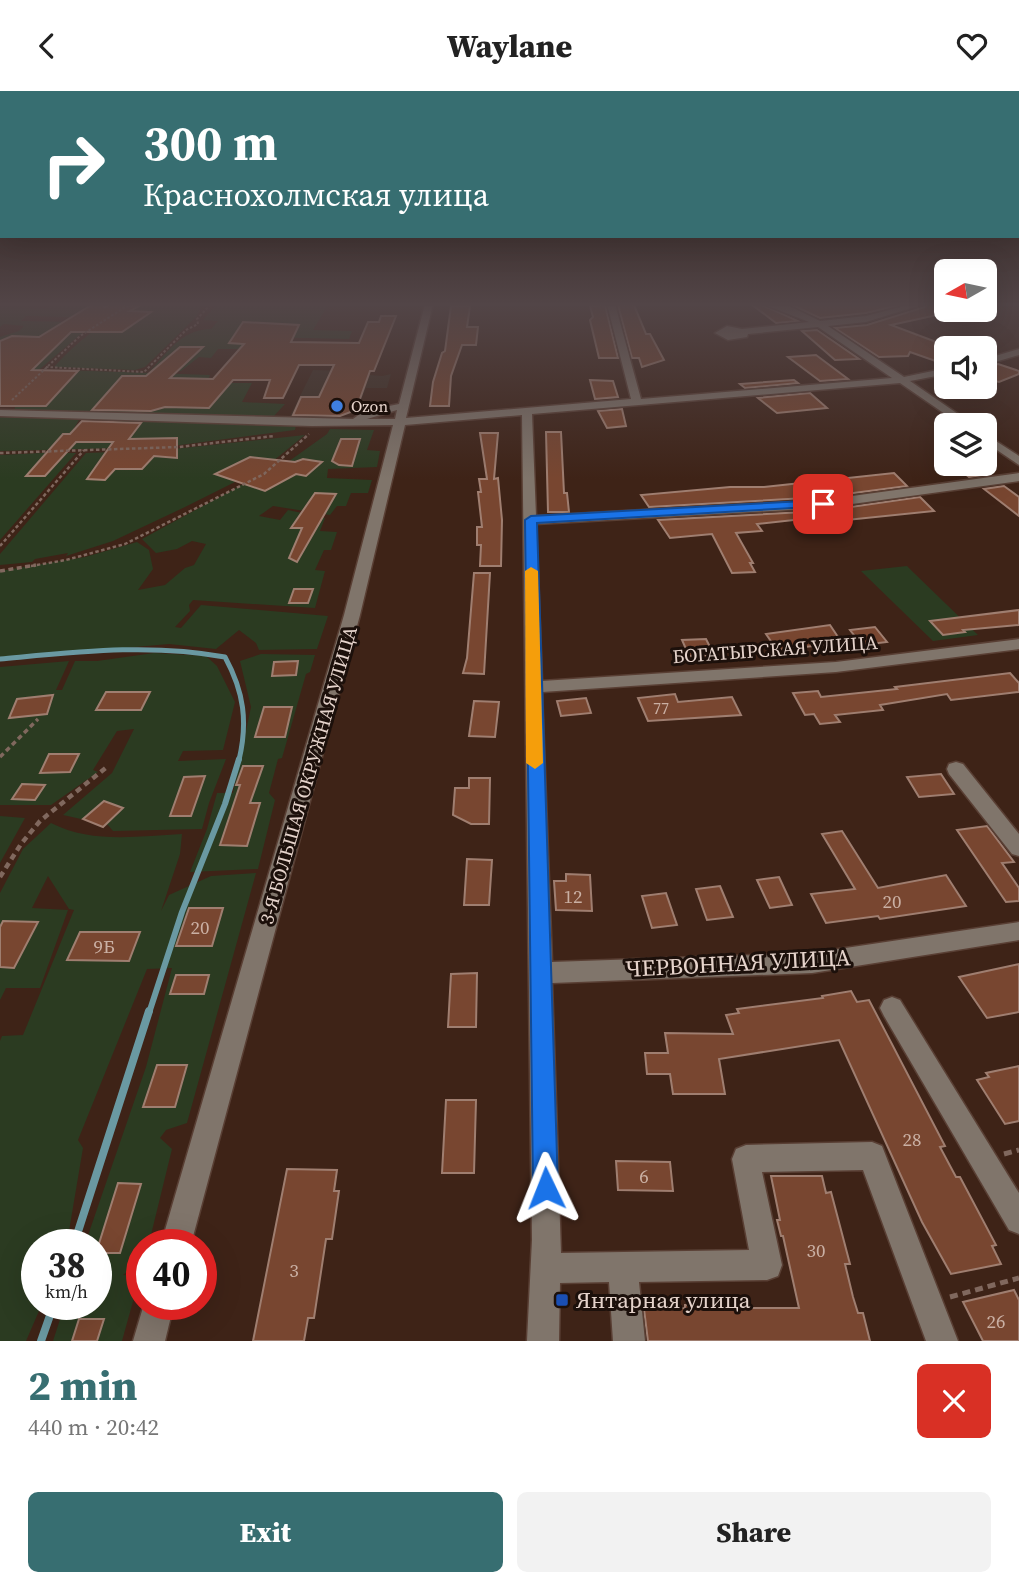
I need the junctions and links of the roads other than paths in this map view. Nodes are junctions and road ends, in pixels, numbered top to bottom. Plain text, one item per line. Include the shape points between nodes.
1 (414, 362) edge
2 (626, 362) edge
3 (876, 362) edge
4 (934, 374) edge
5 (902, 380) junction
6 (637, 403) junction
7 (527, 412) junction
8 (950, 413) edge
9 (0, 414) edge
10 (401, 414) junction
11 (997, 445) edge
12 (1019, 461) edge
13 (1019, 477) edge
14 (531, 520) junction
15 (1019, 644) edge
16 (533, 687) junction
17 (956, 769) dead end
18 (1019, 848) edge
19 (1019, 931) edge
20 (539, 973) junction
21 (892, 1008) dead end
22 (1019, 1220) edge
23 (180, 1229) edge
24 (623, 1267) junction
25 (546, 1268) junction
26 (155, 1320) edge
27 (149, 1341) edge
28 (543, 1341) edge
29 (629, 1341) edge
30 (942, 1341) edge

1 - 10 street, 3-Я БОЛЬШАЯ ОКРУЖНАЯ УЛИЦА
2 - 6 street
3 - 5 street
4 - 5 street
5 - 6 street
5 - 8 street
6 - 7 street
7 - 10 street
7 - 14 street
9 - 10 street via 357,424
10 - 23 street, 3-Я БОЛЬШАЯ ОКРУЖНАЯ УЛИЦА via 352,615
11 - 12 street
13 - 14 street via 823,504
14 - 16 street
15 - 16 street, БОГАТЫРСКАЯ УЛИЦА via 836,667
16 - 20 street
17 - 18 street
19 - 20 street, ЧЕРВОННАЯ УЛИЦА via 812,963
20 - 25 street
21 - 22 street
24 - 25 street
24 - 29 street
24 - 30 street via 767,1265 746,1159 872,1156
25 - 28 street
26 - 27 street

